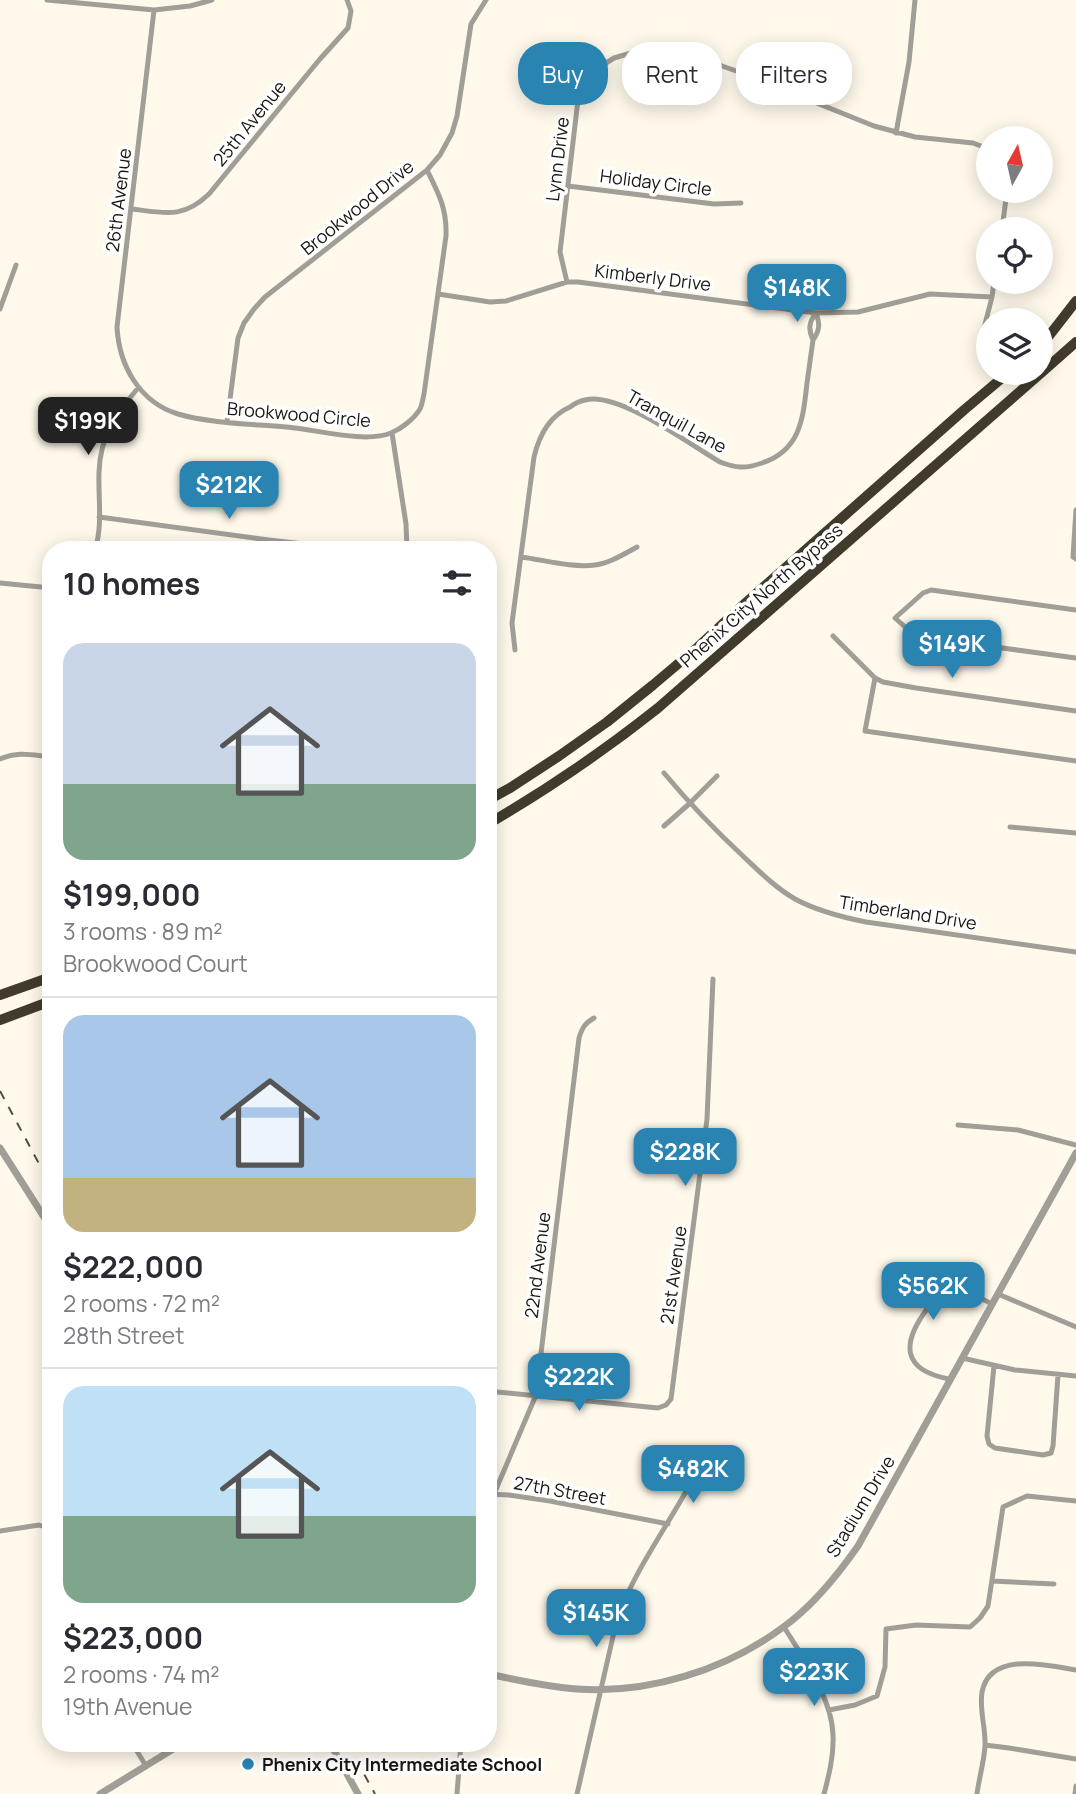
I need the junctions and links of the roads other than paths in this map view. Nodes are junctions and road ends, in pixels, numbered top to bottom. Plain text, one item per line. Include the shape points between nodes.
1 (47, 0) edge
2 (212, 0) edge
3 (347, 0) edge
4 (485, 0) edge
5 (915, 0) edge
6 (70, 2) edge
7 (154, 10) junction
8 (896, 133) junction
9 (976, 144) edge
10 (427, 170) junction
11 (568, 186) junction
12 (741, 203) dead end
13 (132, 209) junction
14 (16, 265) dead end
15 (567, 282) junction
16 (438, 294) junction
17 (992, 294) edge
18 (992, 297) junction
19 (1076, 301) edge
20 (989, 308) edge
21 (0, 309) edge
22 (816, 313) junction
23 (1076, 314) edge
24 (1053, 330) edge
25 (1053, 334) edge
26 (1076, 342) edge
27 (1053, 362) edge
28 (994, 385) edge
29 (1027, 385) edge
30 (138, 388) junction
31 (227, 422) junction
32 (393, 433) junction
33 (1076, 510) edge
34 (99, 517) junction
35 (269, 540) joint
36 (96, 541) edge
37 (278, 541) edge
38 (407, 541) edge
39 (637, 547) dead end
40 (521, 557) junction
41 (1076, 559) edge
42 (0, 583) edge
43 (42, 587) edge
44 (1076, 610) edge
45 (834, 636) dead end
46 (515, 650) dead end
47 (1076, 658) edge
48 (875, 678) junction
49 (1076, 711) edge
50 (42, 756) edge
51 (0, 759) edge
52 (1076, 761) edge
53 (664, 773) dead end
54 (717, 776) dead end
55 (497, 795) edge
56 (689, 804) junction
57 (497, 819) edge
58 (664, 826) dead end
59 (1010, 827) dead end
60 (1076, 833) edge
61 (1076, 952) edge
62 (713, 979) dead end
63 (42, 980) edge
64 (0, 995) edge
65 (42, 1004) edge
66 (594, 1018) dead end
67 (0, 1020) edge
68 (958, 1125) dead end
69 (1076, 1145) edge
70 (0, 1148) edge
71 (1076, 1153) edge
72 (42, 1214) edge
73 (998, 1294) junction
74 (992, 1304) junction
75 (1076, 1327) edge
76 (961, 1358) junction
77 (994, 1366) junction
78 (1058, 1375) junction
79 (1076, 1376) edge
80 (949, 1379) junction
81 (497, 1392) edge
82 (536, 1395) junction
83 (690, 1477) dead end
84 (497, 1481) edge
85 (497, 1495) edge
86 (1076, 1501) edge
87 (668, 1524) junction
88 (42, 1526) edge
89 (0, 1531) edge
90 (992, 1581) junction
91 (1054, 1584) dead end
92 (784, 1627) junction
93 (1076, 1670) edge
94 (497, 1676) edge
95 (601, 1690) junction
96 (829, 1710) junction
97 (985, 1745) junction
98 (137, 1752) edge
99 (169, 1752) edge
100 (335, 1752) edge
101 (460, 1752) edge
102 (1076, 1759) edge
103 (146, 1766) junction
104 (1076, 1786) edge
105 (100, 1794) edge
106 (358, 1794) edge
107 (457, 1794) edge
108 (577, 1794) edge
109 (824, 1794) edge
110 (977, 1794) edge
111 (1075, 1794) edge

1 - 6 street
2 - 7 street
3 - 13 street, 25th Avenue via 351,11 348,28 209,194 182,212
4 - 10 street, Brookwood Drive via 471,24 452,133
5 - 8 street
6 - 7 street
7 - 13 street, 26th Avenue
8 - 9 street, Lynn Drive
8 - 11 street, Lynn Drive via 695,55 663,49 638,51 614,58 593,71 583,85
10 - 16 street, Brookwood Circle via 446,220
10 - 31 street, Brookwood Drive via 254,309 238,338
11 - 12 street, Holiday Circle via 714,204
11 - 15 street, Lynn Drive via 560,252
13 - 30 street, 26th Avenue via 118,310 118,345
14 - 21 street
15 - 16 street, Kimberly Drive via 506,301
15 - 22 street, Kimberly Drive
16 - 32 street, Brookwood Circle via 424,394 419,409
17 - 18 street
18 - 20 street
18 - 22 street, Kimberly Drive via 930,294 858,312
19 - 24 highway
22 - 40 street, Tranquil Lane via 820,323 813,340 802,421 785,451 769,461 736,468 625,406 585,400 563,410 538,441
23 - 25 highway
26 - 27 highway, Phenix City North Bypass
28 - 55 highway, Phenix City North Bypass via 653,685 559,756
29 - 57 highway, Phenix City North Bypass via 658,708 593,758
30 - 31 street, Brookwood Circle via 177,413
30 - 34 street via 106,434 99,470
31 - 32 street, Brookwood Circle via 365,437
32 - 38 street
33 - 41 street
34 - 35 street
34 - 36 street
35 - 37 street
39 - 40 street via 597,565
40 - 46 street, Tranquil Lane via 512,623
42 - 43 street
44 - 47 street via 931,590 895,618 912,633 936,639
45 - 48 street
48 - 49 street
48 - 52 street via 865,731
50 - 51 street via 11,754
53 - 56 street, Timberland Drive
54 - 56 street
56 - 58 street
56 - 61 street, Timberland Drive via 773,884 817,909 866,922
59 - 60 street
62 - 82 street, 21st Avenue via 707,1119 671,1399 658,1408
63 - 64 highway
65 - 67 highway
66 - 82 street, 22nd Avenue via 581,1029 579,1038
68 - 69 street via 1018,1130
70 - 72 street
71 - 73 street, Stadium Drive
73 - 74 street, Stadium Drive
73 - 75 street
74 - 76 street, Stadium Drive
74 - 80 street via 966,1291 949,1290 934,1299 919,1320 909,1343 913,1360 925,1373
76 - 77 street
76 - 80 street, Stadium Drive
77 - 78 street
77 - 78 street via 989,1444 1043,1455 1051,1453 1053,1446
78 - 79 street
80 - 92 street, Stadium Drive via 858,1546 822,1592
81 - 82 street
82 - 84 street, 22nd Avenue
83 - 87 street
85 - 87 street, 27th Street
86 - 90 street via 1027,1496 1003,1507
87 - 95 street via 622,1603
88 - 89 street
90 - 91 street
90 - 96 street via 988,1606 970,1627 886,1629 885,1667 877,1696
92 - 95 street, Stadium Drive via 719,1665 638,1687
92 - 96 street
93 - 97 street via 1027,1663 995,1671 982,1693
94 - 95 street, Stadium Drive
95 - 108 street
96 - 109 street via 833,1749
97 - 102 street
97 - 110 street
98 - 103 street
99 - 103 street
100 - 106 street
101 - 107 street
103 - 105 street
104 - 111 street

